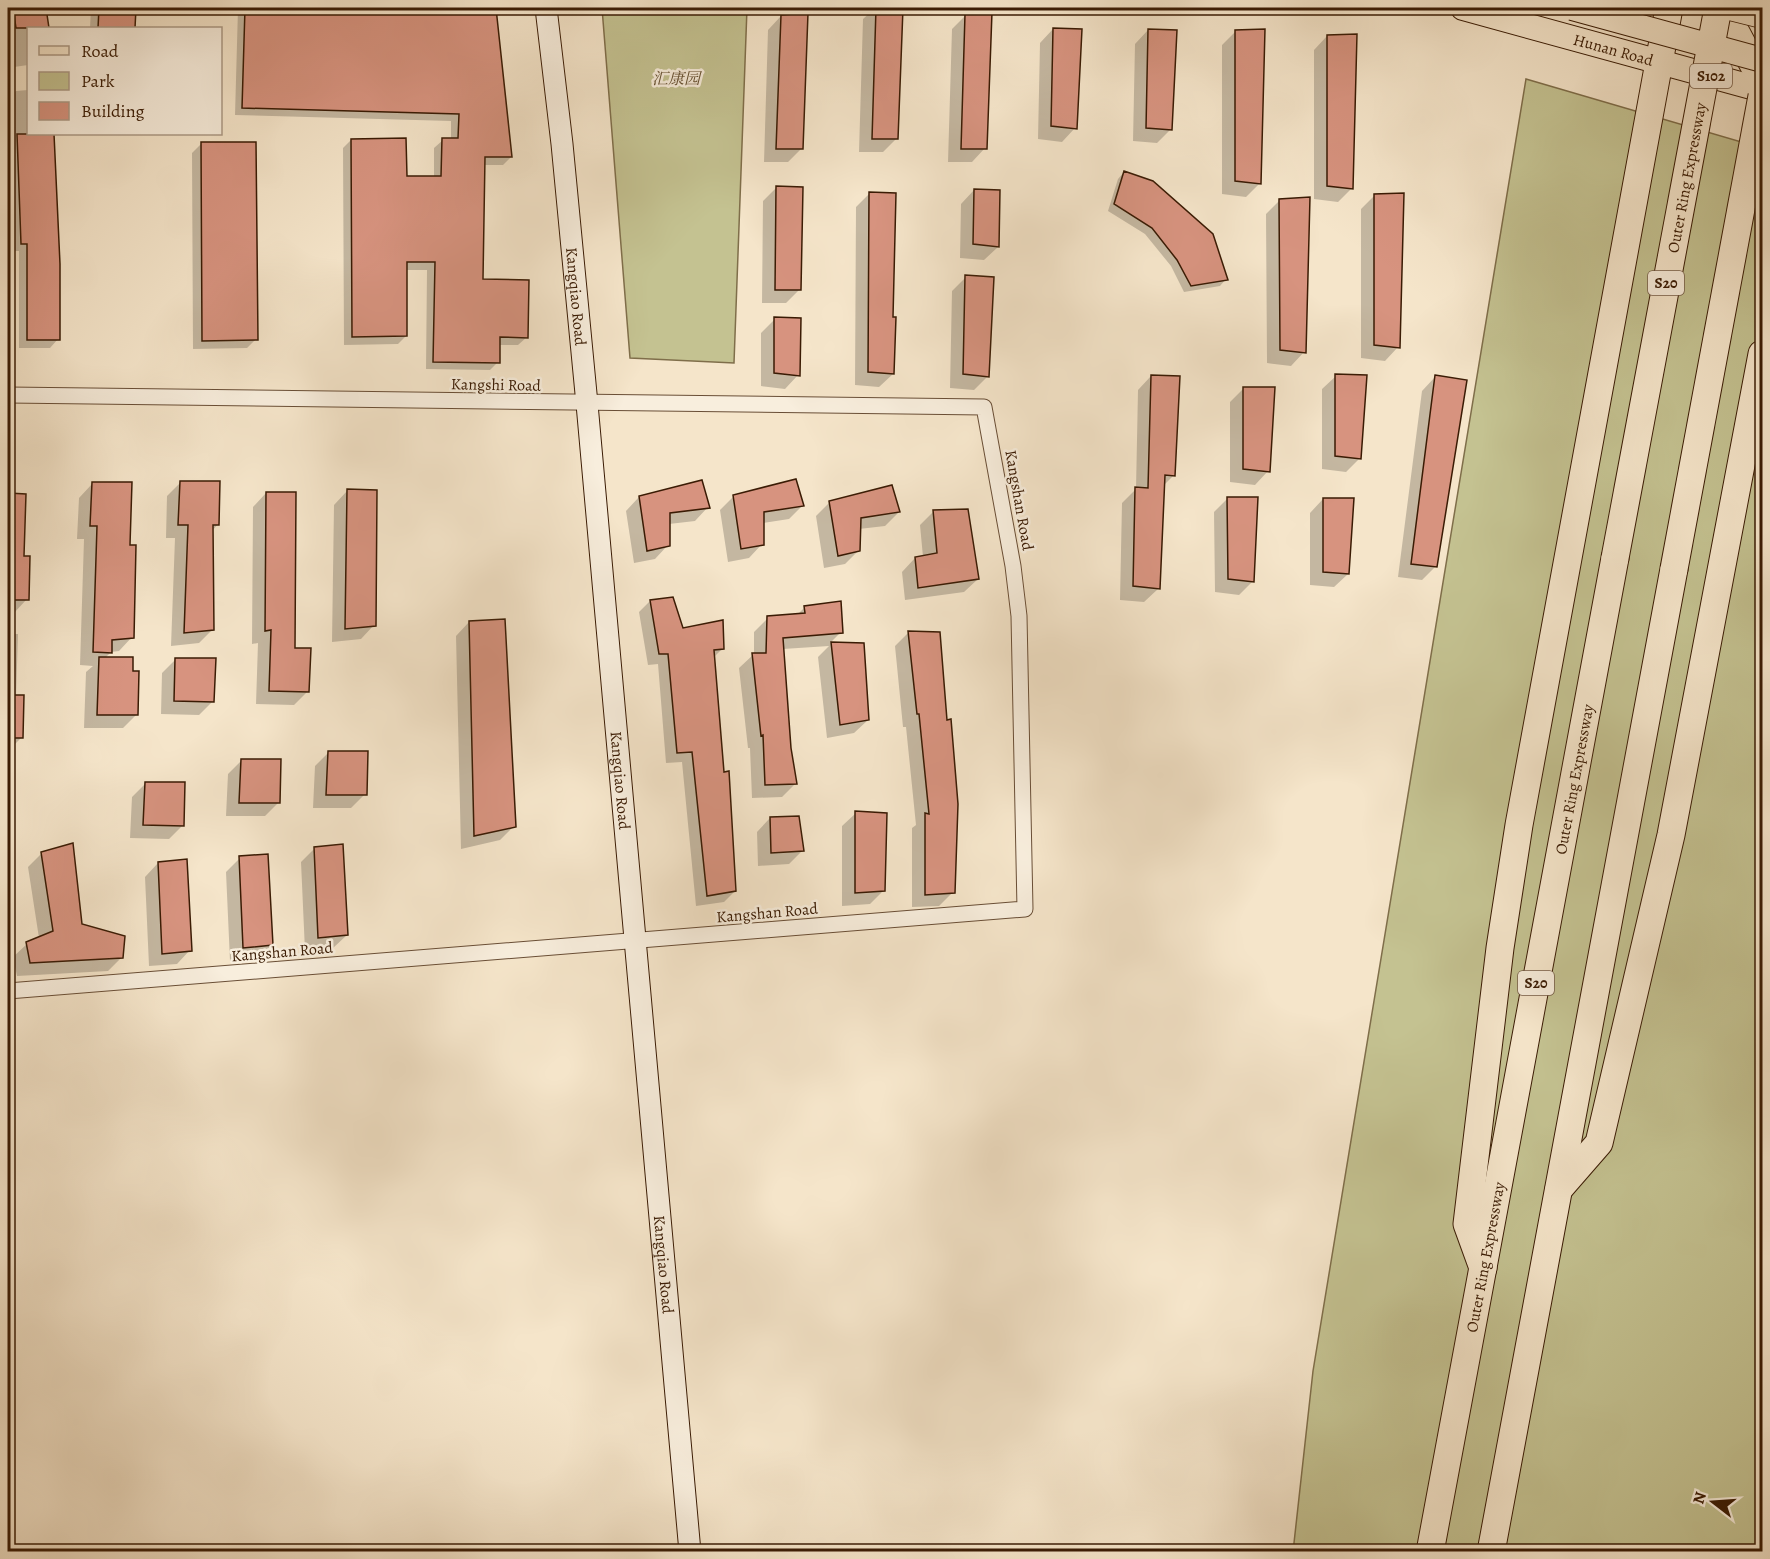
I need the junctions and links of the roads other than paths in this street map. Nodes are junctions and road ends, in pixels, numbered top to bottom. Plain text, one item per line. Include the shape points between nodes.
1 (546, 8) edge
2 (1463, 8) edge
3 (1572, 8) edge
4 (1669, 8) edge
5 (1718, 8) edge
6 (1723, 8) edge
7 (1730, 8) edge
8 (1755, 8) edge
9 (1762, 16) edge
10 (1762, 26) edge
11 (1762, 60) edge
12 (1659, 62) junction
13 (1762, 81) edge
14 (1762, 90) edge
15 (1762, 96) edge
16 (1762, 354) edge
17 (8, 395) edge
18 (587, 404) junction
19 (984, 407) joint
20 (636, 940) junction
21 (8, 991) edge
22 (1558, 1190) junction
23 (1483, 1268) junction
24 (690, 1551) edge
25 (1430, 1551) edge
26 (1491, 1551) edge

1 - 18 main road, Kangqiao Road
2 - 12 main road, Hunan Road / S102
3 - 11 main road, bridge
4 - 12 highway
5 - 23 highway, Outer Ring Expressway / S20, bridge
6 - 13 highway
7 - 9 main road, bridge
8 - 10 highway
12 - 14 main road, Hunan Road / S102
12 - 23 highway via 1510,882 1467,1224
15 - 22 highway, bridge
16 - 22 highway via 1671,835 1599,1143
17 - 18 street, Kangshi Road
18 - 19 street, Kangshi Road
18 - 20 main road, Kangqiao Road
19 - 20 street, Kangshan Road via 1019,616 1025,909
20 - 21 street, Kangshan Road
20 - 24 main road, Kangqiao Road
22 - 26 highway
23 - 25 highway, Outer Ring Expressway / S20

